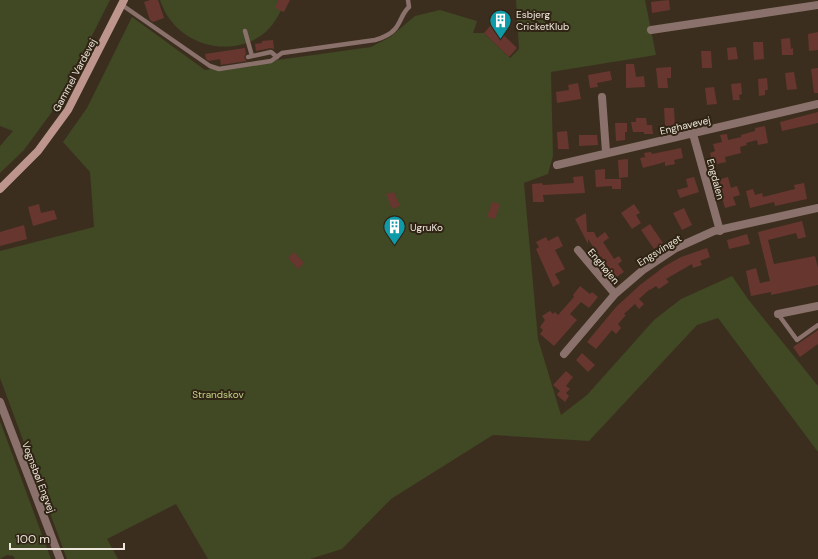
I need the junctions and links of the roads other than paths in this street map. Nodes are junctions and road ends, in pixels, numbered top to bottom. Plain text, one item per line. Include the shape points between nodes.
1 (408, 0) edge
2 (123, 2) edge
3 (818, 5) edge
4 (651, 30) dead end
5 (245, 31) dead end
6 (277, 57) junction
7 (602, 97) dead end
8 (818, 104) edge
9 (693, 134) junction
10 (606, 152) junction
11 (557, 165) dead end
12 (0, 189) edge
13 (818, 208) edge
14 (720, 231) junction
15 (578, 250) dead end
16 (615, 294) junction
17 (818, 306) edge
18 (778, 314) joint
19 (818, 325) edge
20 (564, 354) dead end
21 (0, 402) edge
22 (60, 559) edge

1 - 6 lane via 409,7 404,11 396,29 387,36 375,40 282,53
2 - 6 lane via 214,68 271,61
2 - 12 street, Gammel Vardevej via 68,110 38,151
3 - 4 street
5 - 6 lane via 250,56 272,52
7 - 10 street
8 - 9 street, Enghavevej
9 - 10 street, Enghavevej
9 - 14 street, Engdalen
10 - 11 street, Enghavevej
13 - 14 street, Engsvinget
14 - 16 street, Engsvinget via 714,231 676,248 642,270
15 - 16 street, Enghøjen
16 - 20 street, Engsvinget
17 - 18 street
18 - 19 lane via 797,340
21 - 22 street, Vognsbøl Engvej

